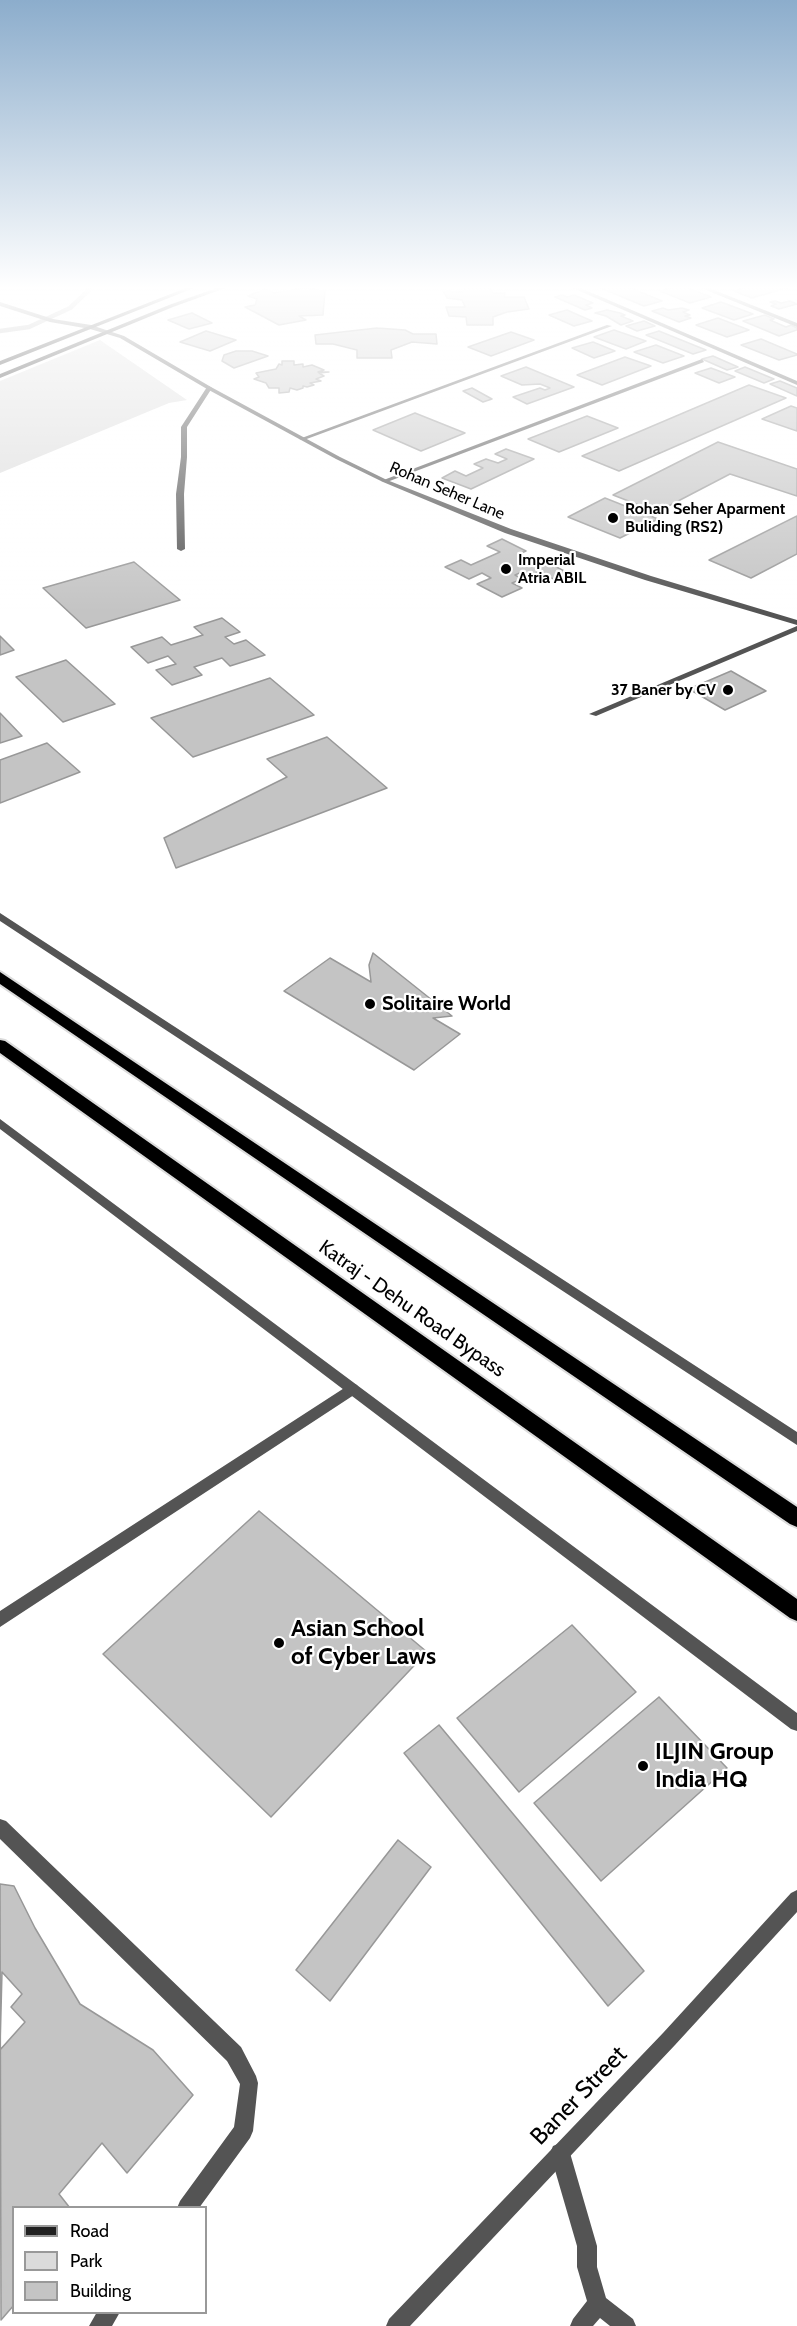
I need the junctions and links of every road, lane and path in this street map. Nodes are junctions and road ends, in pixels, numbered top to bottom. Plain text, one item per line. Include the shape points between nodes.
1 (204, 395) edge
2 (220, 395) edge
3 (423, 395) edge
4 (613, 395) edge
5 (302, 439) junction
6 (385, 481) junction
7 (181, 549) dead end
8 (797, 623) edge
9 (797, 628) edge
10 (593, 714) dead end
11 (0, 916) edge
12 (0, 977) edge
13 (0, 1046) edge
14 (0, 1123) edge
15 (352, 1389) junction
16 (797, 1439) edge
17 (797, 1518) edge
18 (797, 1611) edge
19 (0, 1620) edge
20 (797, 1723) edge
21 (0, 1827) edge
22 (797, 1899) edge
23 (560, 2153) junction
24 (189, 2206) edge
25 (598, 2304) junction
26 (109, 2314) edge
27 (99, 2326) edge
28 (396, 2326) edge
29 (580, 2326) edge
30 (626, 2326) edge

1 - 7 street via 184,427
2 - 5 street, Rohan Seher Lane
3 - 5 street
4 - 6 street
5 - 6 street, Rohan Seher Lane
6 - 8 street, Rohan Seher Lane via 508,531
9 - 10 street
11 - 16 street
12 - 17 highway, Katraj - Dehu Road Bypass
13 - 18 highway, Katraj - Dehu Road Bypass
14 - 15 street
15 - 19 street
15 - 20 street
21 - 24 street via 234,2054 249,2083 243,2130
22 - 23 street, Baner Street
23 - 25 street via 587,2246 587,2267
23 - 28 street, Baner Street
25 - 29 street
25 - 30 street
26 - 27 street

